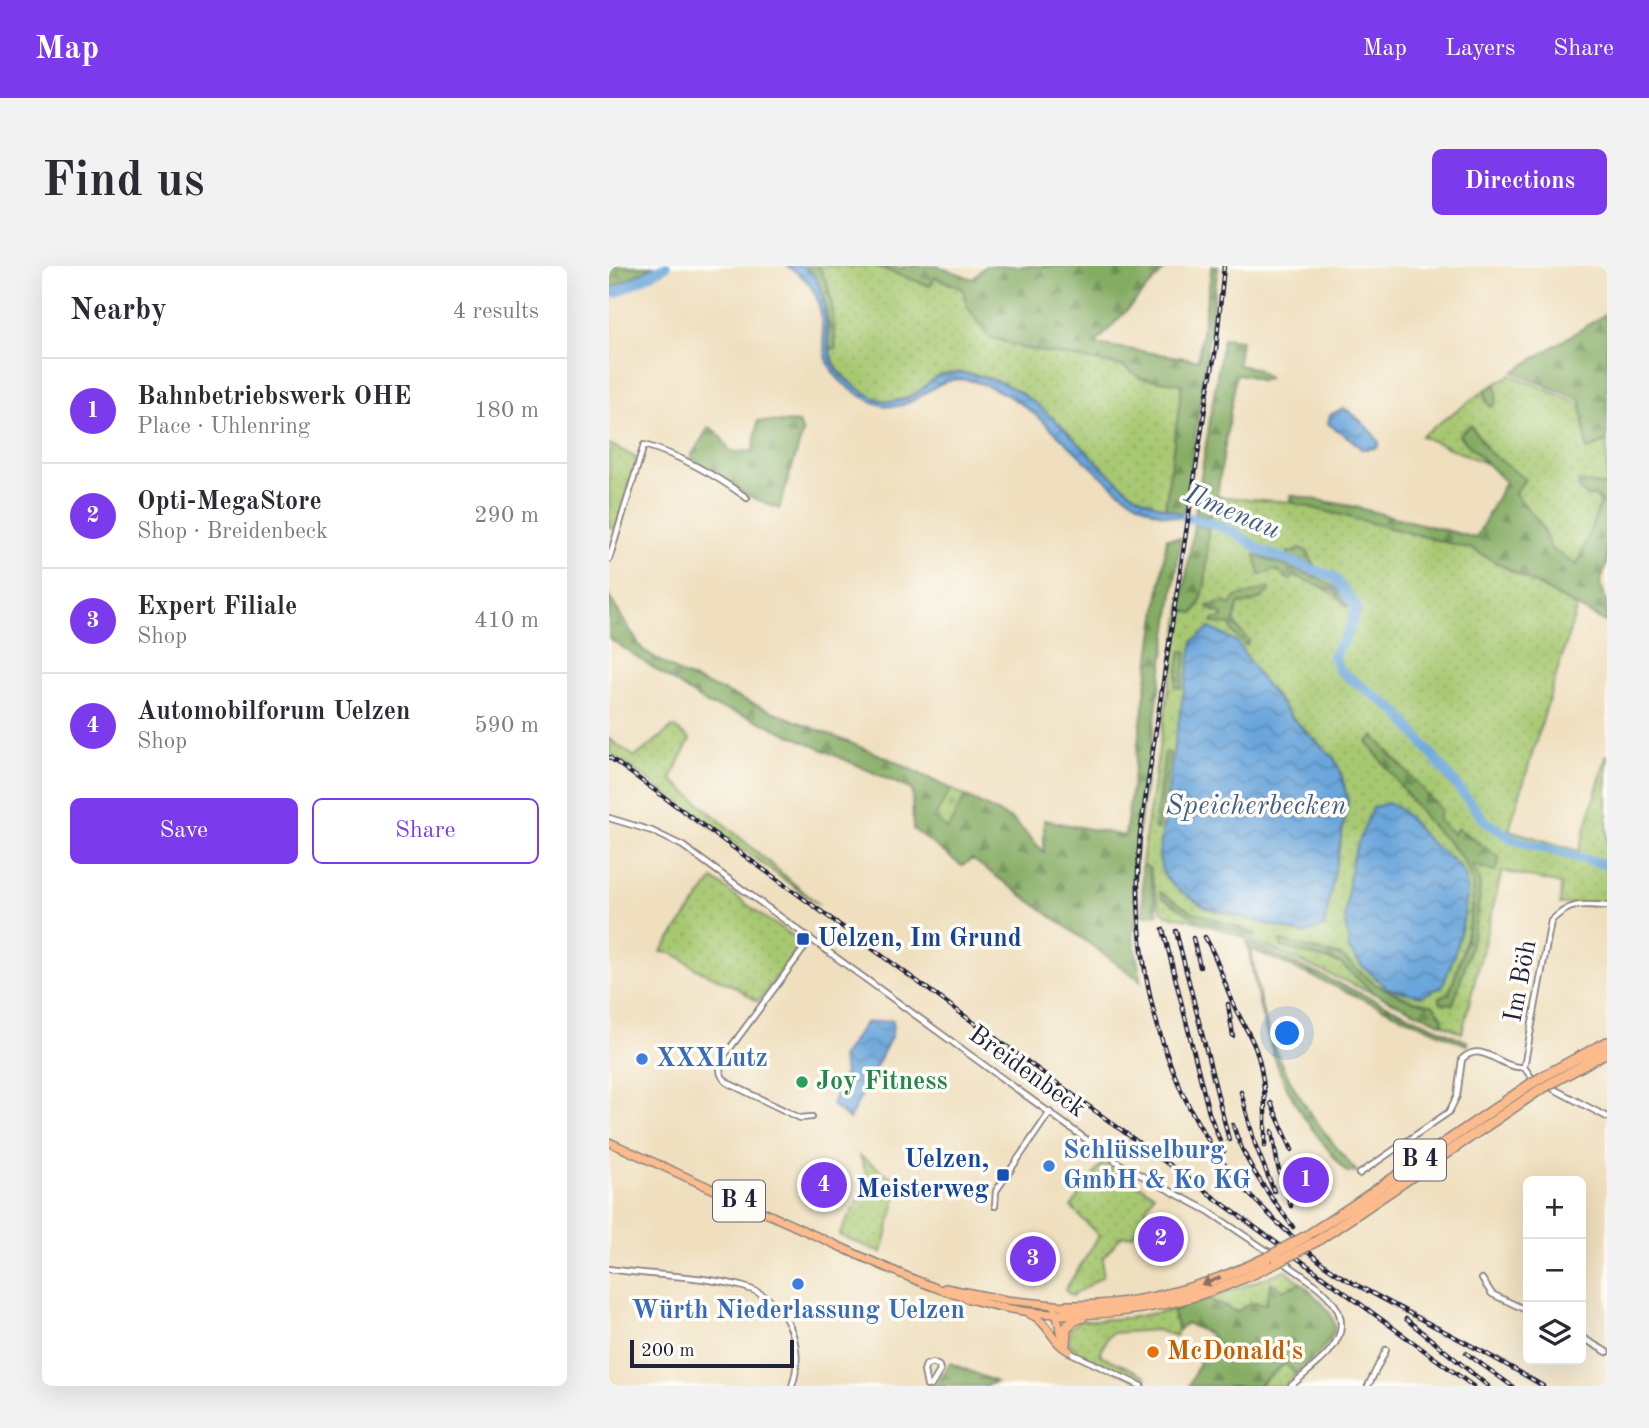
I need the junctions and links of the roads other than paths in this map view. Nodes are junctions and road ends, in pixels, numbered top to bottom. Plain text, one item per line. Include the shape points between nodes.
1 (747, 498) dead end
2 (609, 559) edge
3 (609, 818) edge
4 (1607, 906) edge
5 (811, 939) junction
6 (1607, 1042) edge
7 (1607, 1055) edge
8 (1525, 1068) junction
9 (1552, 1077) junction
10 (1535, 1087) junction
11 (1050, 1112) junction
12 (812, 1117) dead end
13 (1607, 1117) edge
14 (609, 1142) edge
15 (1359, 1174) dead end
16 (996, 1206) dead end
17 (1272, 1260) junction
18 (609, 1269) edge
19 (1482, 1279) dead end
20 (937, 1287) junction
21 (1046, 1305) junction
22 (1065, 1306) junction
23 (1523, 1309) edge
24 (1024, 1311) junction
25 (1127, 1312) junction
26 (1056, 1314) junction
27 (1052, 1335) junction
28 (1586, 1340) edge
29 (1067, 1349) junction
30 (1386, 1350) dead end
31 (1607, 1352) edge
32 (792, 1386) edge
33 (929, 1386) edge
34 (1140, 1386) edge
35 (1291, 1386) edge
36 (1369, 1386) edge

1 - 2 street via 704,468 643,445
3 - 5 street, Breidenbeck via 683,846
4 - 8 street, Im Böh via 1578,904 1551,921
5 - 11 street, Breidenbeck
5 - 12 street via 719,1068 728,1083 800,1118
6 - 9 highway, B 4
7 - 9 highway, B 4
8 - 13 street via 1531,1077
8 - 15 street via 1509,1066 1482,1051 1468,1053 1460,1065 1457,1096 1450,1112
9 - 10 highway, B 4, bridge
10 - 17 highway, B 4, bridge
10 - 17 highway, B 4, bridge via 1317,1241
11 - 16 street via 996,1191
11 - 35 street, Breidenbeck via 1139,1177 1231,1226 1331,1298 1341,1320 1336,1343
14 - 20 main road, B 4
17 -> 22 highway, B 4 via 1166,1294
17 - 25 highway, B 4 via 1201,1295
18 - 32 street via 716,1281 746,1287 768,1299 784,1314 795,1334 798,1356
19 - 23 street via 1492,1294
20 - 21 main road, B 4
20 - 24 main road, B 4 via 974,1302
21 - 22 main road, B 4
21 - 26 main road
22 - 26 main road
24 - 26 main road, B 4
24 - 27 main road via 1040,1319
25 - 26 highway, B 4
25 - 29 highway via 1076,1319 1065,1330
26 - 27 main road
26 - 29 main road
27 - 29 main road
28 - 31 street
29 - 34 street
30 - 36 street
33 - 33 street via 924,1371 933,1363 940,1371

